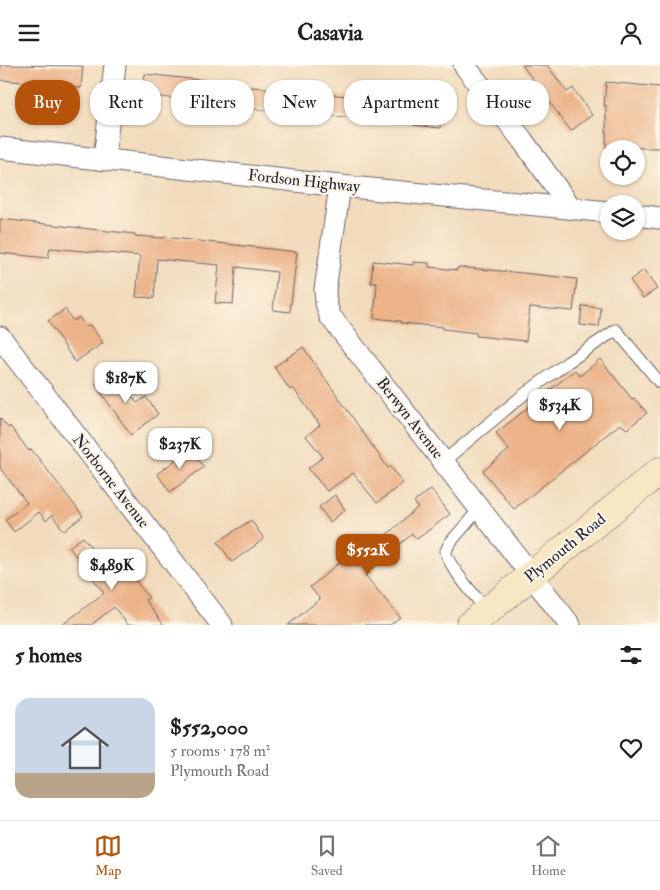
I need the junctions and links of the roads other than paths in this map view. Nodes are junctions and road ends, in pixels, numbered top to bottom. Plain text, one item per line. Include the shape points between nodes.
1 (115, 65) edge
2 (464, 65) edge
3 (0, 148) edge
4 (104, 159) junction
5 (340, 185) junction
6 (571, 209) junction
7 (600, 212) edge
8 (645, 216) edge
9 (660, 218) edge
10 (0, 337) edge
11 (660, 383) edge
12 (444, 461) junction
13 (660, 471) edge
14 (480, 508) junction
15 (532, 575) junction
16 (479, 618) edge
17 (222, 625) edge
18 (570, 625) edge

1 - 4 street
2 - 6 street
3 - 4 street, Fordson Highway
4 - 5 street, Fordson Highway
5 - 6 street, Fordson Highway
5 - 12 street, Berwyn Avenue via 325,290 330,316
6 - 7 street, Fordson Highway
8 - 9 street
10 - 17 street, Norborne Avenue
11 - 12 lane via 616,330 522,396
12 - 14 street, Berwyn Avenue
13 - 15 main road, Plymouth Road
14 - 15 street, Berwyn Avenue
14 - 16 lane via 446,551
15 - 16 main road, Plymouth Road
15 - 18 street, Berwyn Avenue

